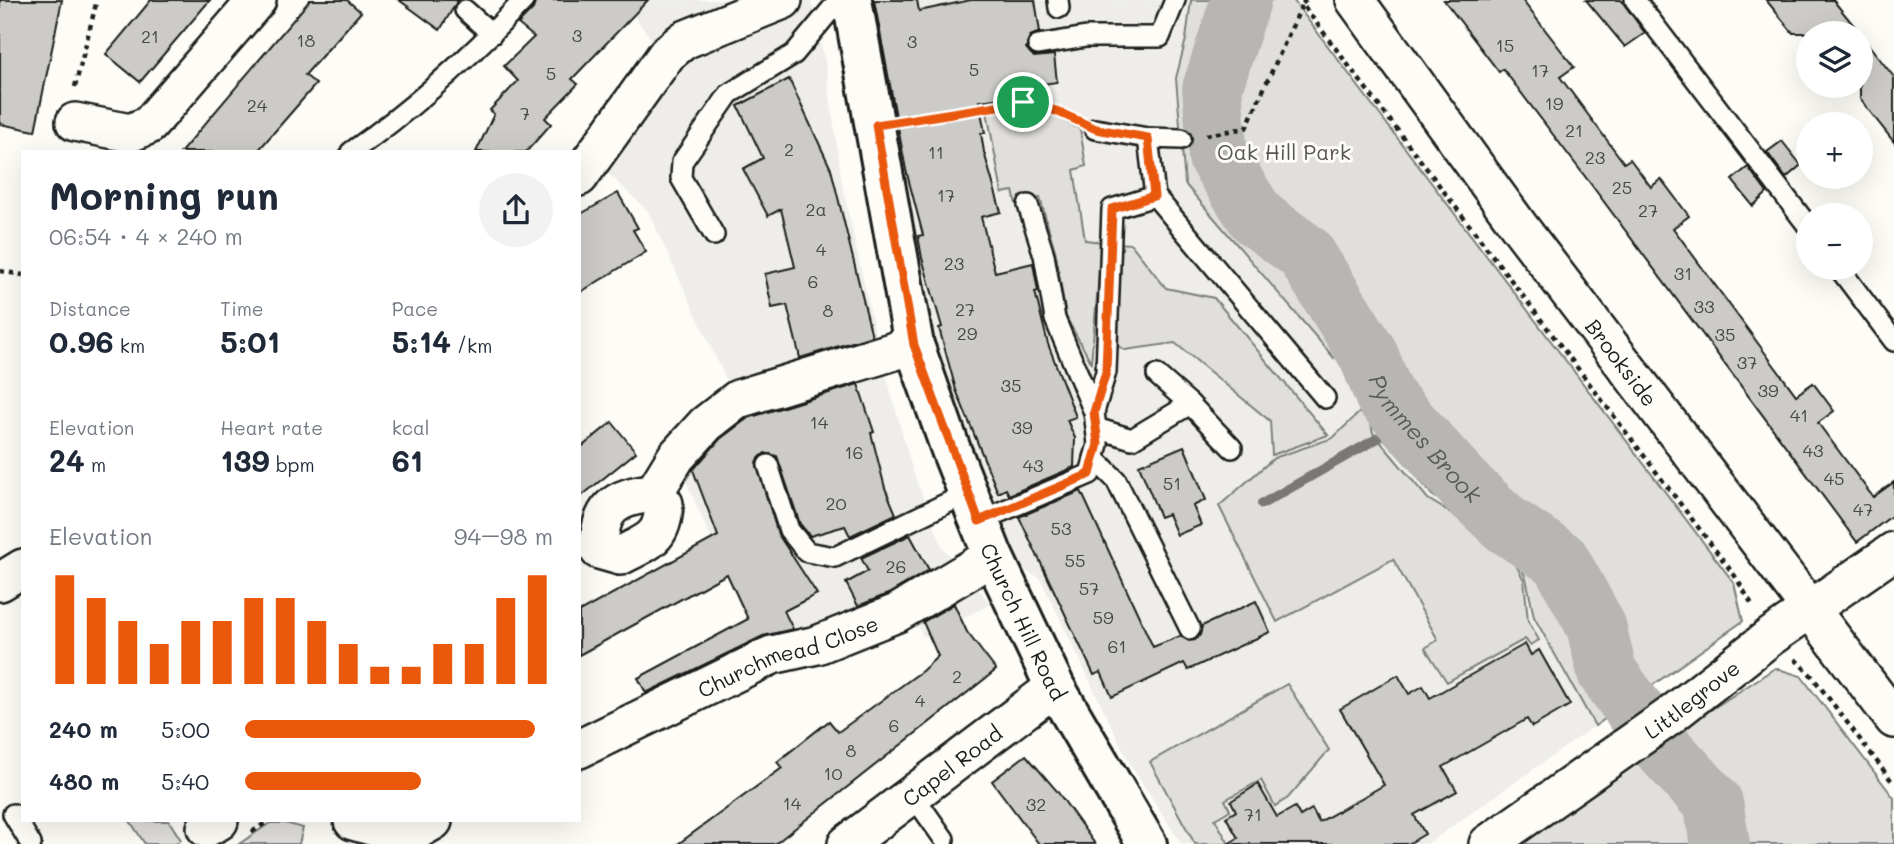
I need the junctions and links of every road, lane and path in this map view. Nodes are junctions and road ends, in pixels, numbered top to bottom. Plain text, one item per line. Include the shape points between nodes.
1 (97, 0) edge
2 (257, 0) edge
3 (524, 0) edge
4 (783, 0) edge
5 (839, 0) edge
6 (852, 0) edge
7 (1175, 0) edge
8 (1355, 0) edge
9 (1634, 0) edge
10 (1304, 2) edge
11 (465, 10) dead end
12 (492, 34) junction
13 (1038, 45) dead end
14 (74, 108) joint
15 (876, 125) junction
16 (1096, 129) joint
17 (1148, 138) junction
18 (1181, 139) joint
19 (354, 150) edge
20 (581, 174) edge
21 (1154, 196) junction
22 (1028, 205) dead end
23 (1796, 210) edge
24 (714, 235) dead end
25 (0, 271) edge
26 (21, 275) edge
27 (1848, 280) edge
28 (1894, 341) edge
29 (914, 345) junction
30 (1157, 375) dead end
31 (1325, 398) dead end
32 (1191, 404) junction
33 (1095, 420) junction
34 (1231, 449) dead end
35 (1094, 458) junction
36 (768, 465) dead end
37 (654, 493) dead end
38 (974, 507) junction
39 (1894, 551) edge
40 (993, 556) junction
41 (21, 569) edge
42 (0, 582) edge
43 (1811, 609) junction
44 (1191, 629) dead end
45 (1770, 637) junction
46 (1055, 687) junction
47 (1894, 719) edge
48 (581, 748) edge
49 (1894, 785) edge
50 (913, 795) junction
51 (13, 814) dead end
52 (358, 822) edge
53 (414, 834) edge
54 (944, 839) dead end
55 (31, 844) edge
56 (847, 844) edge
57 (1147, 844) edge
58 (1488, 844) edge

1 - 14 path
2 - 14 street via 149,125 130,133
3 - 12 lane
4 - 20 street via 684,40 667,54
5 - 24 lane via 794,54 729,94 682,162 681,178
6 - 15 street, Church Hill Road
7 - 13 lane via 1160,37 1086,37
8 - 43 street, Brookside via 1521,229
9 - 23 lane
10 - 18 path via 1246,128
10 - 45 path via 1735,576
11 - 12 lane
12 - 19 lane
15 - 16 path via 1023,102
15 - 29 street, Church Hill Road
16 - 17 lane
17 - 18 lane
17 - 21 lane
21 - 31 lane
21 - 33 lane via 1112,209 1106,372
22 - 33 lane via 1044,255 1055,319
25 - 26 path
27 - 28 lane
29 - 37 street via 857,360 706,424 676,457
29 - 38 street, Church Hill Road
30 - 32 lane
32 - 33 lane via 1132,439
32 - 34 lane
33 - 35 lane via 1098,444
35 - 38 lane via 1090,474
35 - 44 lane via 1116,480
36 - 38 lane via 789,530 807,552 835,557
38 - 40 street, Church Hill Road
39 - 43 street, Littlegrove
40 - 46 street, Church Hill Road
40 - 48 street, Churchmead Close via 897,613 817,645 772,655
41 - 42 street
43 - 45 street, Littlegrove
43 - 47 street, Brookside
45 - 49 path via 1811,675
45 - 58 street, Littlegrove via 1670,716
46 - 50 street, Capel Road
46 - 57 street, Church Hill Road
50 - 54 lane
50 - 56 street, Capel Road
51 - 55 lane
52 - 53 street

